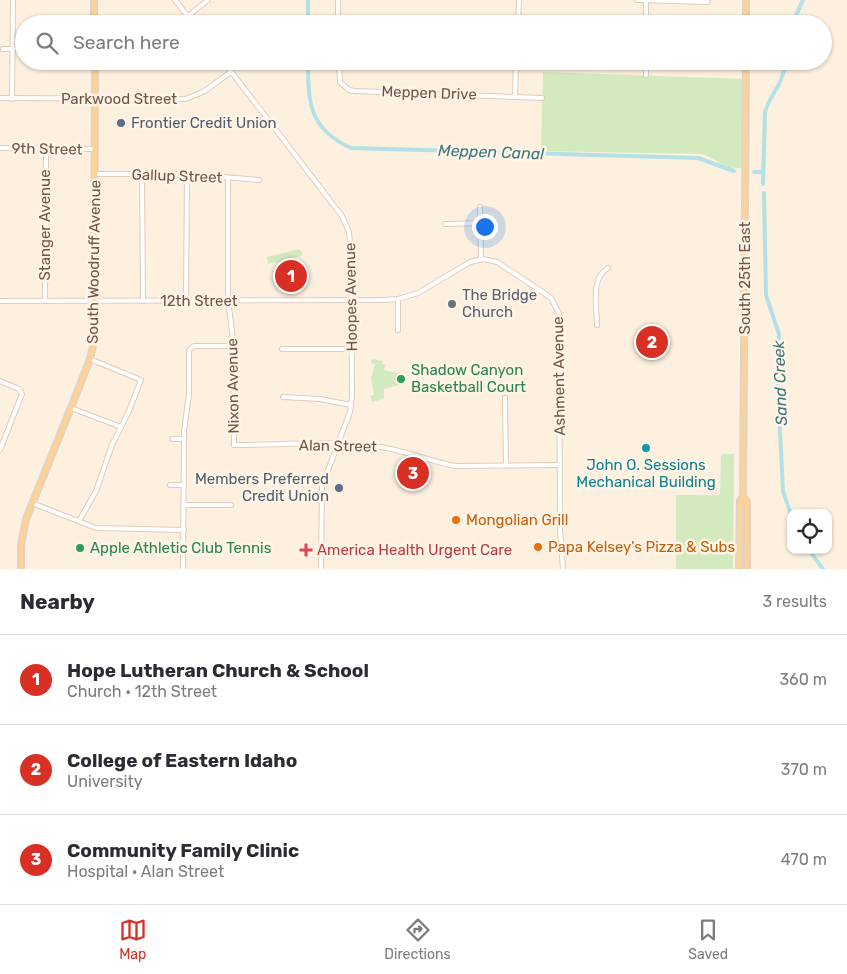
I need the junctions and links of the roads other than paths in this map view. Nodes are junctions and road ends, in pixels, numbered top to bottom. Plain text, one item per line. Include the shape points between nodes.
1 (13, 0) edge
2 (94, 0) edge
3 (175, 0) edge
4 (208, 0) edge
5 (338, 0) edge
6 (519, 0) edge
7 (637, 0) edge
8 (646, 0) edge
9 (746, 0) edge
10 (708, 2) dead end
11 (94, 15) edge
12 (187, 15) edge
13 (189, 15) edge
14 (338, 15) edge
15 (518, 15) edge
16 (646, 15) edge
17 (746, 15) edge
18 (3, 49) dead end
19 (14, 49) junction
20 (95, 70) edge
21 (339, 70) edge
22 (516, 70) edge
23 (646, 70) edge
24 (746, 70) edge
25 (231, 72) joint
26 (646, 76) dead end
27 (515, 96) junction
28 (0, 98) edge
29 (542, 98) dead end
30 (12, 99) junction
31 (95, 100) junction
32 (0, 148) edge
33 (46, 149) junction
34 (95, 149) junction
35 (95, 174) junction
36 (142, 174) junction
37 (187, 174) junction
38 (228, 178) junction
39 (259, 180) dead end
40 (480, 207) dead end
41 (445, 224) dead end
42 (480, 224) junction
43 (481, 259) junction
44 (608, 268) dead end
45 (398, 299) junction
46 (228, 300) junction
47 (352, 300) junction
48 (0, 301) edge
49 (45, 301) junction
50 (95, 301) junction
51 (142, 301) junction
52 (186, 301) junction
53 (597, 325) dead end
54 (398, 330) dead end
55 (233, 346) junction
56 (282, 349) dead end
57 (352, 350) junction
58 (90, 359) junction
59 (0, 381) edge
60 (283, 397) dead end
61 (505, 398) dead end
62 (351, 405) junction
63 (72, 408) junction
64 (121, 427) junction
65 (172, 439) dead end
66 (184, 439) junction
67 (234, 445) joint
68 (336, 445) junction
69 (0, 450) edge
70 (506, 465) junction
71 (560, 465) junction
72 (170, 485) dead end
73 (184, 485) junction
74 (743, 496) junction
75 (32, 503) junction
76 (184, 505) junction
77 (231, 505) dead end
78 (79, 521) junction
79 (184, 530) junction
80 (21, 569) edge
81 (183, 569) edge
82 (321, 569) edge
83 (563, 569) edge
84 (738, 569) edge
85 (747, 569) edge

1 - 19 street
2 - 11 main road
3 - 12 street
4 - 13 street
5 - 14 street
6 - 15 street
7 - 8 street
8 - 10 street
8 - 16 street
9 - 17 main road
18 - 19 street
19 - 30 street
20 - 31 main road, South Woodruff Avenue
21 - 27 street, Meppen Drive via 339,79 349,90
22 - 27 street
23 - 26 street
24 - 74 main road, South 25th East
25 - 31 street, Parkwood Street via 203,92 185,99
25 - 47 street, Hoopes Avenue via 346,224 350,242
27 - 29 street, Meppen Drive
28 - 30 street, Parkwood Street
30 - 31 street, Parkwood Street
31 - 34 main road, South Woodruff Avenue
32 - 33 street, 9th Street
33 - 34 street, 9th Street
33 - 49 street, Stanger Avenue
34 - 35 main road, South Woodruff Avenue
35 - 36 street, Gallup Street
35 - 50 main road, South Woodruff Avenue
36 - 37 street, Gallup Street
36 - 51 street
37 - 38 street, Gallup Street
37 - 52 street
38 - 39 street, Gallup Street
38 - 46 street, Nixon Avenue
40 - 42 street
41 - 42 street
42 - 43 street
43 - 45 street
43 - 71 street, Ashment Avenue via 497,262 541,291 551,298 559,313
44 - 53 street via 601,272 597,283
45 - 47 street, 12th Street
45 - 54 street
46 - 47 street, 12th Street
46 - 52 street, 12th Street
46 - 55 street, Nixon Avenue
47 - 57 street, Hoopes Avenue
48 - 49 street, 12th Street
49 - 50 street, 12th Street
50 - 51 street, 12th Street
50 - 58 main road, South Woodruff Avenue
51 - 52 street, 12th Street
55 - 66 street via 194,346 189,350
55 - 67 street, Nixon Avenue
56 - 57 street
57 - 62 street, Hoopes Avenue
58 - 63 main road, South Woodruff Avenue
58 - 64 street via 141,380
59 - 69 street via 19,389 22,394
60 - 62 street
61 - 70 street
62 - 68 street, Hoopes Avenue
63 - 64 street
63 - 75 main road, South Woodruff Avenue
64 - 78 street via 96,491
65 - 66 street
66 - 73 street
67 - 68 street, Alan Street
68 - 70 street, Alan Street via 380,446 456,466
68 - 82 street, Hoopes Avenue via 322,486
70 - 71 street, Alan Street
71 - 83 street, Ashment Avenue
72 - 73 street
73 - 76 street
74 - 84 main road, South 25th East via 740,501
74 - 85 main road, South 25th East via 747,502
75 - 78 street
75 - 80 main road, South Woodruff Avenue via 23,532
76 - 77 street
76 - 79 street
78 - 79 street via 105,529
79 - 81 street

